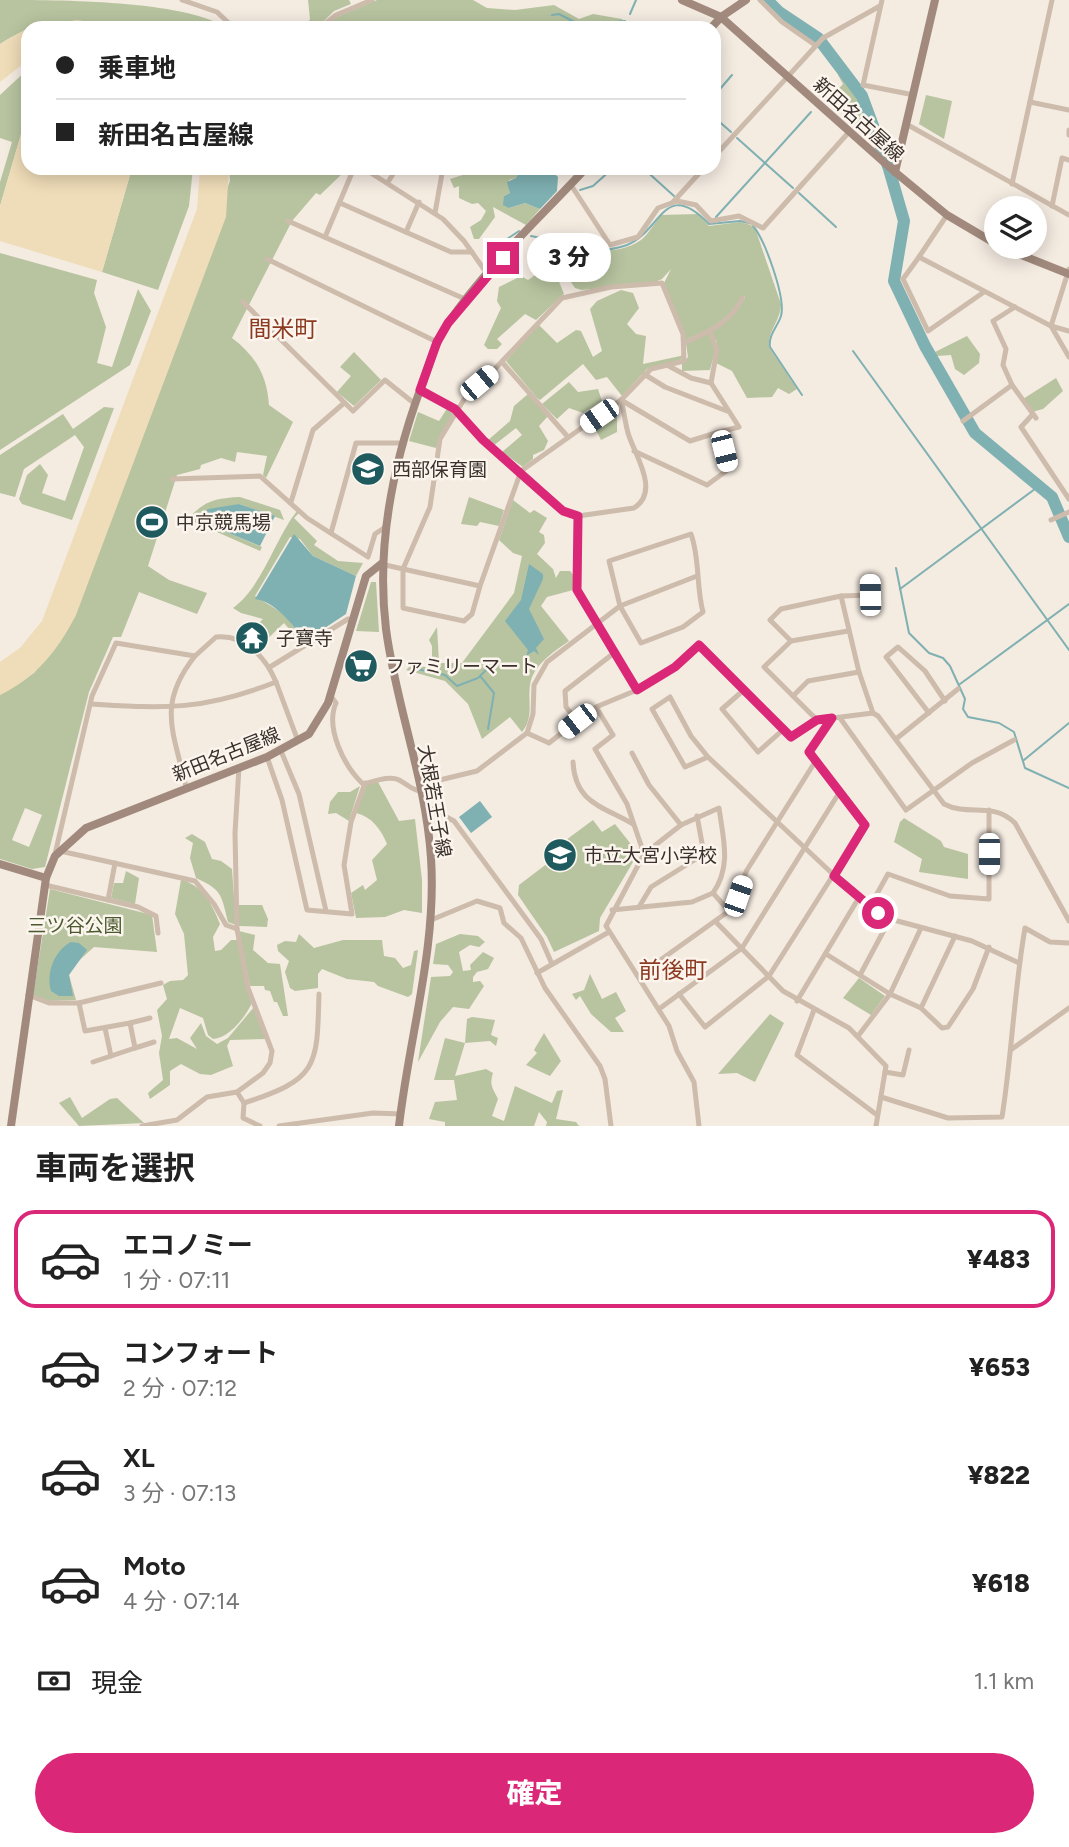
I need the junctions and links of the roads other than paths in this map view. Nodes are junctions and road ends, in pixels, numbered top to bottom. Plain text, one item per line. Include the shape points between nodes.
1 (182, 0) edge
2 (372, 0) edge
3 (682, 0) edge
4 (746, 0) edge
5 (760, 0) edge
6 (935, 0) edge
7 (1052, 0) edge
8 (881, 3) edge
9 (720, 17) junction
10 (227, 21) edge
11 (329, 21) edge
12 (717, 21) edge
13 (816, 44) junction
14 (788, 76) junction
15 (914, 95) junction
16 (1030, 102) junction
17 (1069, 110) edge
18 (908, 125) junction
19 (849, 131) junction
20 (721, 149) edge
21 (1069, 160) edge
22 (894, 172) junction
23 (351, 175) edge
24 (376, 175) edge
25 (392, 175) edge
26 (442, 175) edge
27 (580, 175) edge
28 (698, 175) edge
29 (388, 182) junction
30 (1012, 184) junction
31 (571, 185) junction
32 (419, 202) junction
33 (673, 202) junction
34 (340, 203) junction
35 (1052, 206) junction
36 (1069, 206) edge
37 (435, 213) junction
38 (947, 215) junction
39 (1068, 215) edge
40 (288, 221) dead end
41 (406, 232) junction
42 (325, 237) junction
43 (984, 237) edge
44 (472, 252) junction
45 (919, 257) junction
46 (267, 259) dead end
47 (1033, 259) edge
48 (1068, 272) edge
49 (488, 275) junction
50 (984, 292) junction
51 (742, 298) dead end
52 (466, 299) junction
53 (243, 303) dead end
54 (1015, 307) junction
55 (1051, 326) junction
56 (710, 331) junction
57 (1069, 331) edge
58 (437, 342) junction
59 (684, 343) junction
60 (1069, 357) edge
61 (502, 362) junction
62 (667, 365) junction
63 (643, 374) junction
64 (711, 383) junction
65 (1012, 385) junction
66 (420, 390) junction
67 (621, 400) junction
68 (344, 402) junction
69 (415, 404) junction
70 (455, 409) junction
71 (727, 411) junction
72 (963, 421) dead end
73 (719, 432) junction
74 (568, 438) junction
75 (402, 443) junction
76 (634, 451) junction
77 (521, 471) junction
78 (172, 479) dead end
79 (1069, 499) edge
80 (291, 502) junction
81 (1069, 512) edge
82 (578, 516) junction
83 (1051, 520) dead end
84 (387, 526) junction
85 (331, 533) junction
86 (381, 564) junction
87 (403, 569) junction
88 (696, 576) junction
89 (870, 577) dead end
90 (480, 586) junction
91 (841, 596) junction
92 (620, 606) junction
93 (352, 620) junction
94 (596, 623) junction
95 (848, 631) junction
96 (791, 641) junction
97 (614, 653) junction
98 (195, 656) junction
99 (270, 667) junction
100 (859, 672) junction
101 (276, 682) junction
102 (745, 689) junction
103 (637, 690) junction
104 (958, 690) dead end
105 (330, 695) junction
106 (793, 696) junction
107 (945, 701) junction
108 (91, 704) junction
109 (169, 709) junction
110 (873, 713) junction
111 (929, 713) junction
112 (832, 718) junction
113 (840, 718) junction
114 (817, 720) junction
115 (784, 729) junction
116 (527, 733) junction
117 (896, 739) junction
118 (1014, 740) dead end
119 (298, 742) junction
120 (281, 751) junction
121 (632, 753) dead end
122 (267, 757) junction
123 (708, 757) junction
124 (573, 762) dead end
125 (816, 762) junction
126 (239, 767) junction
127 (365, 783) junction
128 (186, 787) junction
129 (419, 788) junction
130 (933, 791) junction
131 (839, 793) junction
132 (424, 805) junction
133 (989, 810) junction
134 (697, 816) junction
135 (777, 821) junction
136 (633, 824) junction
137 (681, 825) junction
138 (805, 849) junction
139 (57, 853) junction
140 (644, 854) junction
141 (115, 863) junction
142 (0, 864) edge
143 (834, 876) junction
144 (45, 881) junction
145 (713, 893) junction
146 (510, 896) junction
147 (858, 899) junction
148 (108, 900) junction
149 (639, 907) junction
150 (500, 908) junction
151 (869, 908) junction
152 (612, 910) junction
153 (326, 911) junction
154 (729, 911) junction
155 (890, 919) junction
156 (431, 920) junction
157 (1069, 921) edge
158 (716, 922) junction
159 (921, 928) junction
160 (237, 929) junction
161 (609, 932) junction
162 (158, 933) dead end
163 (954, 936) junction
164 (1069, 943) edge
165 (989, 947) junction
166 (742, 948) junction
167 (826, 954) junction
168 (1018, 963) junction
169 (552, 964) junction
170 (537, 973) junction
171 (769, 975) junction
172 (860, 975) junction
173 (638, 976) junction
174 (161, 984) dead end
175 (319, 994) dead end
176 (679, 994) junction
177 (890, 994) junction
178 (28, 995) junction
179 (797, 1001) junction
180 (79, 1003) junction
181 (921, 1008) junction
182 (1069, 1008) edge
183 (659, 1009) junction
184 (814, 1010) junction
185 (150, 1018) dead end
186 (130, 1023) junction
187 (105, 1028) junction
188 (858, 1036) junction
189 (154, 1042) dead end
190 (135, 1048) junction
191 (1012, 1049) junction
192 (909, 1050) dead end
193 (111, 1056) junction
194 (93, 1062) dead end
195 (885, 1072) junction
196 (237, 1092) junction
197 (881, 1097) junction
198 (244, 1102) junction
199 (401, 1114) junction
200 (877, 1115) junction
201 (179, 1118) junction
202 (11, 1126) edge
203 (142, 1126) edge
204 (178, 1126) edge
205 (260, 1126) edge
206 (279, 1126) edge
207 (399, 1126) edge
208 (611, 1126) edge
209 (699, 1126) edge
210 (876, 1126) edge

1 - 10 street via 217,12
2 - 11 street
3 - 9 main road, 新田名古屋線
4 - 9 main road
5 - 13 street
6 - 15 main road
7 - 16 street
8 - 13 street
8 - 15 street via 863,85
9 - 12 main road
9 - 14 main road, 新田名古屋線
13 - 14 street
14 - 19 main road, 新田名古屋線
14 - 20 street
15 - 18 main road
16 - 17 street
16 - 30 street
18 - 22 main road
18 - 30 street
19 - 22 main road, 新田名古屋線
19 - 33 street via 763,228 739,216 711,221 695,205
21 - 35 street via 1062,158
22 - 38 main road, 新田名古屋線
23 - 34 street
24 - 29 street
25 - 29 street
26 - 37 street
27 - 31 main road, 新田名古屋線
28 - 33 street
29 - 32 street
30 - 35 street
31 - 33 street via 610,244 638,237 658,208
31 - 49 main road, 新田名古屋線
32 - 37 street
32 - 41 street
34 - 41 street
34 - 42 street
35 - 39 street
36 - 39 street
37 - 44 street
38 - 43 main road, 新田名古屋線
38 - 45 street
40 - 42 street
41 - 44 street via 451,252
42 - 52 street
44 - 49 street
45 - 50 street
45 - 50 street via 903,279 928,331
46 - 58 street
47 - 48 main road
48 - 55 street
49 - 52 main road, 新田名古屋線
50 - 54 street
51 - 56 street via 734,313
52 - 58 main road, 新田名古屋線
53 - 68 street
54 - 55 street
54 - 65 street via 993,321 1006,348 1003,365
55 - 57 street
55 - 60 street
56 - 59 street
56 - 64 street via 717,350
58 - 66 main road, 新田名古屋線
59 - 61 street via 658,282 562,298
59 - 62 street via 684,361
61 - 70 street
61 - 74 street
62 - 63 street
62 - 64 street
63 - 67 street
63 - 71 street
64 - 71 street
65 - 72 street
65 - 79 street via 1034,416 1021,427
66 - 69 main road, 新田名古屋線
66 - 70 street
67 - 73 street via 690,441
67 - 74 street
67 - 76 street
68 - 69 street via 353,411 385,380
68 - 80 street via 313,430
69 - 75 main road, 新田名古屋線
70 - 77 street
70 - 87 street via 440,439 430,507
71 - 73 street via 739,427
73 - 76 street via 729,469 707,485
74 - 77 street
75 - 84 main road, 新田名古屋線
75 - 85 street via 356,443
76 - 82 street via 644,473 639,504
77 - 82 street via 563,511
77 - 90 street
78 - 80 street via 260,476
80 - 85 street
81 - 83 street
82 - 94 street via 577,590
84 - 85 street via 375,534 368,557
84 - 86 main road, 新田名古屋線
86 - 87 street
86 - 93 main road, 新田名古屋線 via 366,576
86 - 129 main road, 大根若王子線 via 386,630
87 - 90 street
87 - 90 street via 403,608 458,621 472,614
88 - 92 street
88 - 92 street via 703,612 659,638 641,643
88 - 92 street via 691,534 609,561
89 - 91 street via 870,595
91 - 95 street
91 - 96 street via 781,609 770,620
92 - 94 street
93 - 99 street
93 - 105 main road, 新田名古屋線
94 - 97 street
94 - 116 street via 537,674
95 - 96 street
95 - 100 street
96 - 106 street via 764,667
97 - 103 street
97 - 116 street via 565,691 566,707 577,721 549,743
98 - 99 street via 216,637 225,636 241,640
98 - 108 street via 116,643
98 - 109 street via 179,676
99 - 101 street
100 - 106 street via 808,681
100 - 110 street
101 - 109 street via 206,704
101 - 119 street
102 - 103 street via 699,645 675,667
102 - 115 street
102 - 115 street via 722,709 758,752
103 - 136 street via 597,707 612,735 595,749 627,804
104 - 107 street
105 - 119 main road, 新田名古屋線 via 318,722
105 - 127 street via 336,703 331,721 349,771
106 - 114 street
107 - 111 street
107 - 111 street via 925,671 898,647 886,657
108 - 109 street
108 - 139 street
109 - 128 street
110 - 113 street
110 - 117 street
111 - 117 street
112 - 113 street
112 - 114 street
112 - 125 street via 809,752
113 - 130 street via 906,810
114 - 115 street via 791,737
116 - 129 street via 477,771
117 - 130 street
118 - 130 street
119 - 120 main road, 新田名古屋線
120 - 122 main road, 新田名古屋線
120 - 153 street via 299,794
121 - 137 street via 649,785
122 - 126 main road, 新田名古屋線
122 - 153 street via 282,800 307,910
123 - 123 street via 685,767 652,709 670,697
123 - 135 street
124 - 136 street via 574,777 585,797
125 - 131 street
125 - 135 street
126 - 128 main road, 新田名古屋線
126 - 160 street
127 - 129 street via 391,778 410,789
127 - 153 street via 351,822 344,865 352,914
128 - 139 main road, 新田名古屋線 via 103,818
129 - 132 main road, 大根若王子線
130 - 133 street via 954,809
131 - 138 street
131 - 143 street via 865,825
132 - 146 street via 454,821
132 - 156 main road, 大根若王子線 via 431,858
133 - 151 street via 989,899 950,896 888,874
133 - 157 street via 1001,811 1015,823
134 - 137 street
134 - 145 street via 719,808 725,864
134 - 149 street via 704,854 651,887
135 - 138 street
135 - 154 street
136 - 140 street
137 - 140 street
138 - 143 street
138 - 166 street
139 - 141 street
139 - 144 main road, 新田名古屋線
140 - 152 street
141 - 148 street
141 - 160 street via 195,881 226,925
142 - 144 main road
143 - 147 street
143 - 171 street
144 - 148 street
144 - 178 main road, 新田名古屋線
145 - 149 street via 692,902
145 - 154 street
146 - 150 street
146 - 169 street via 541,939
147 - 151 street
147 - 167 street
148 - 162 street via 155,914
149 - 152 street
150 - 156 street via 477,901
150 - 170 street via 504,923 521,938
151 - 155 street
152 - 161 street via 607,920
154 - 158 street
155 - 159 street
155 - 172 street
156 - 199 main road, 大根若王子線
158 - 166 street
158 - 173 street
159 - 163 street
159 - 177 street
160 - 196 street via 248,988 272,1051 263,1073
161 - 169 street
161 - 173 street
163 - 165 street
163 - 181 street
164 - 168 street via 1050,942 1025,928
165 - 168 street
165 - 181 street via 973,989 948,1027 942,1028
166 - 171 street
166 - 176 street
167 - 172 street
167 - 179 street
168 - 191 street
169 - 170 street
170 - 208 street via 600,1066
171 - 176 street via 705,1027
171 - 179 street
172 - 177 street
173 - 183 street
174 - 180 street
175 - 198 street via 313,1062 295,1082
176 - 183 street
177 - 181 street
177 - 188 street
178 - 180 street via 49,1003
178 - 202 main road, 新田名古屋線
179 - 184 street
180 - 187 street via 85,1031
182 - 191 street
183 - 209 street via 694,1082
184 - 188 street
184 - 200 street via 797,1055
185 - 186 street
186 - 187 street
186 - 190 street
187 - 193 street
188 - 195 street via 886,1066
189 - 190 street
190 - 193 street
191 - 197 street via 1002,1117 948,1118
192 - 195 street via 903,1075
193 - 194 street
195 - 197 street
196 - 198 street
196 - 201 street via 208,1097
197 - 200 street
198 - 205 street via 243,1118
199 - 206 street via 373,1113
199 - 207 main road, 大根若王子線
200 - 210 street
201 - 203 street
201 - 204 street

